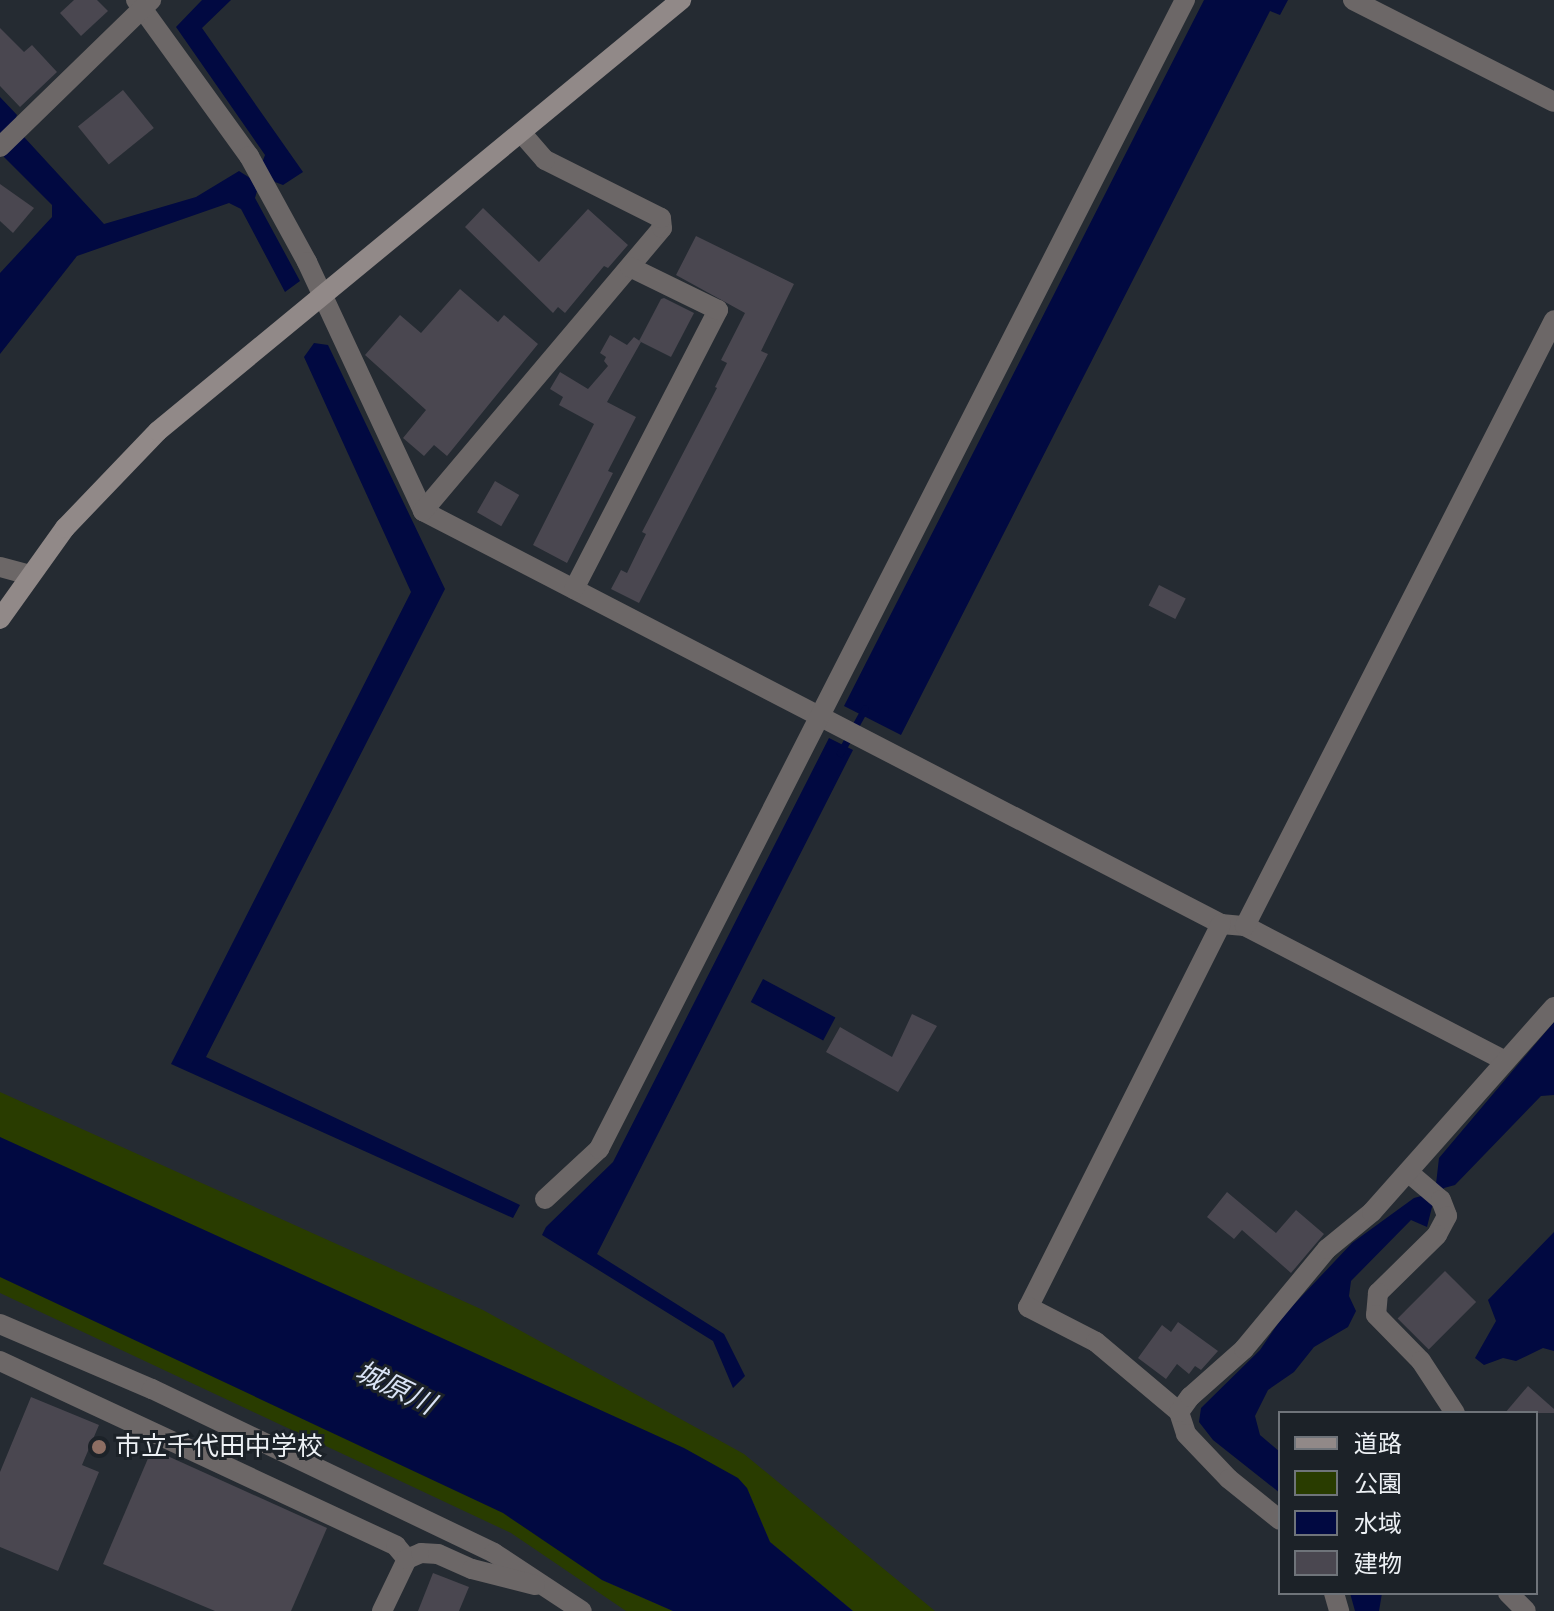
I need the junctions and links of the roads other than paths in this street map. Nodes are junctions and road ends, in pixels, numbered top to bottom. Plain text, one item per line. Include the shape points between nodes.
1 (1185, 0) edge
2 (1353, 0) edge
3 (144, 3) edge
4 (667, 5) edge
5 (1554, 102) edge
6 (522, 134) junction
7 (0, 147) edge
8 (630, 267) junction
9 (323, 295) junction
10 (1554, 320) edge
11 (423, 511) junction
12 (0, 567) edge
13 (29, 575) junction
14 (574, 589) junction
15 (0, 619) edge
16 (820, 716) junction
17 (1221, 924) junction
18 (1245, 926) junction
19 (1554, 1007) edge
20 (1505, 1061) junction
21 (1415, 1178) junction
22 (545, 1199) dead end
23 (0, 1324) edge
24 (0, 1361) edge
25 (1454, 1411) edge
26 (1179, 1412) junction
27 (1278, 1518) edge
28 (407, 1559) junction
29 (551, 1589) junction
30 (1510, 1595) edge
31 (382, 1611) edge
32 (582, 1611) edge
33 (1526, 1611) edge

1 - 16 street
2 - 5 street
3 - 7 street
3 - 9 street via 249,156
4 - 6 street
6 - 8 street via 545,160 661,218 662,228
6 - 9 street
8 - 11 street
8 - 14 street via 718,310
9 - 11 street
9 - 13 street via 158,431 65,528
10 - 18 street
11 - 14 street
12 - 13 street
13 - 15 street
14 - 16 street
16 - 17 street
16 - 22 street via 599,1149
17 - 18 street
17 - 26 street via 1028,1307 1096,1342
18 - 20 street
19 - 20 street
20 - 21 street
21 - 25 street via 1441,1200 1447,1216 1437,1235 1378,1293 1376,1315 1421,1361
21 - 26 street via 1327,1249 1244,1349
23 - 29 street via 152,1389 480,1546
24 - 28 street via 396,1546
26 - 27 street via 1186,1434 1229,1479
28 - 29 street via 438,1554 472,1569
28 - 31 street
29 - 32 street
30 - 33 street

